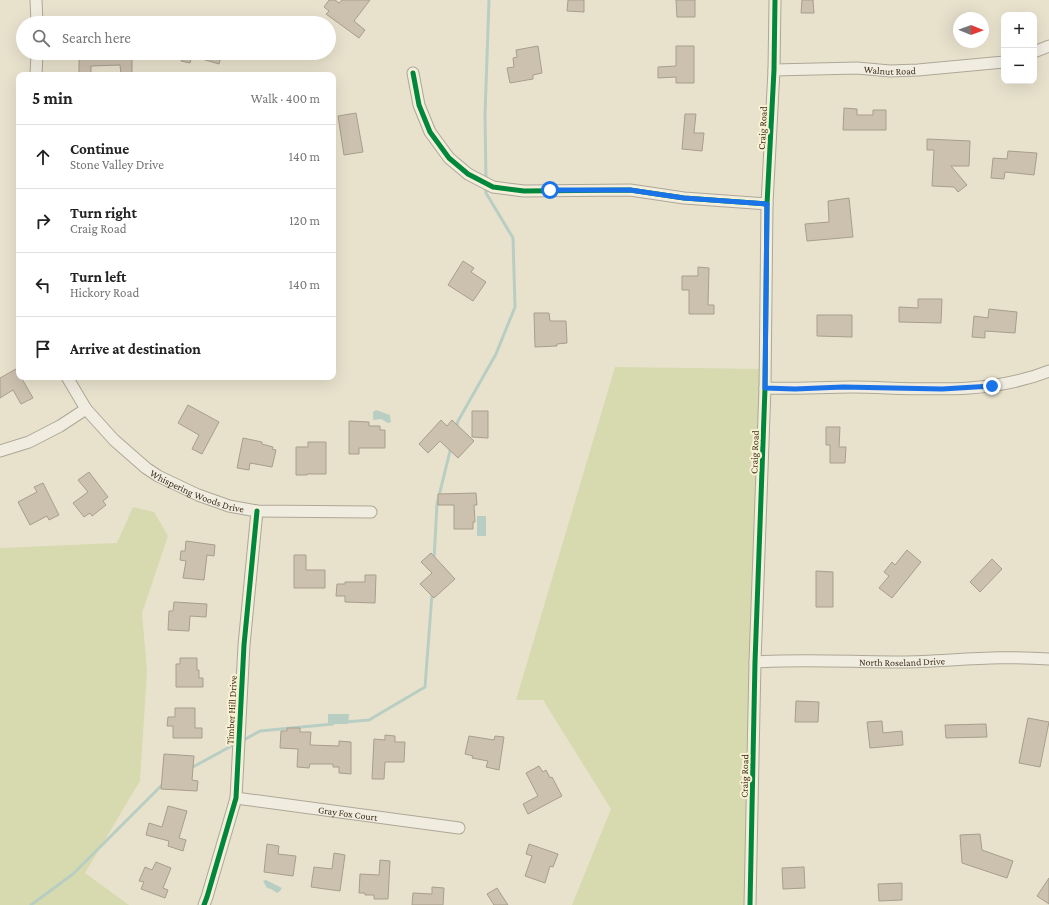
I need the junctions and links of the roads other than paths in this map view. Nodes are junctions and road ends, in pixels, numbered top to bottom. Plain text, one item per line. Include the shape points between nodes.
1 (36, 0) edge
2 (775, 0) edge
3 (37, 16) edge
4 (1049, 46) edge
5 (1037, 51) edge
6 (37, 60) edge
7 (1001, 62) edge
8 (774, 70) junction
9 (36, 72) edge
10 (413, 73) dead end
11 (767, 204) junction
12 (1049, 371) edge
13 (69, 380) edge
14 (765, 388) junction
15 (86, 409) junction
16 (0, 451) edge
17 (257, 511) junction
18 (371, 512) dead end
19 (1049, 659) edge
20 (756, 662) junction
21 (236, 798) junction
22 (459, 828) dead end
23 (204, 905) edge
24 (750, 905) edge

1 - 3 street
2 - 8 street, Craig Road
4 - 5 street
6 - 9 street
7 - 8 street, Walnut Road via 932,70
8 - 11 street, Craig Road
10 - 11 street via 419,105 430,132 449,158 468,174 493,187 524,191 630,190 684,198
11 - 14 street, Craig Road
12 - 14 street via 992,386 942,389
13 - 15 street, Whispering Woods Drive
14 - 20 street, Craig Road
15 - 16 street via 29,442
15 - 17 street, Whispering Woods Drive via 114,440 158,476 229,506
17 - 18 street, Whispering Woods Drive
17 - 21 street, Timber Hill Drive via 244,645
19 - 20 street, North Roseland Drive via 1022,656 903,662
20 - 24 street, Craig Road
21 - 22 street, Gray Fox Court
21 - 23 street, Timber Hill Drive

